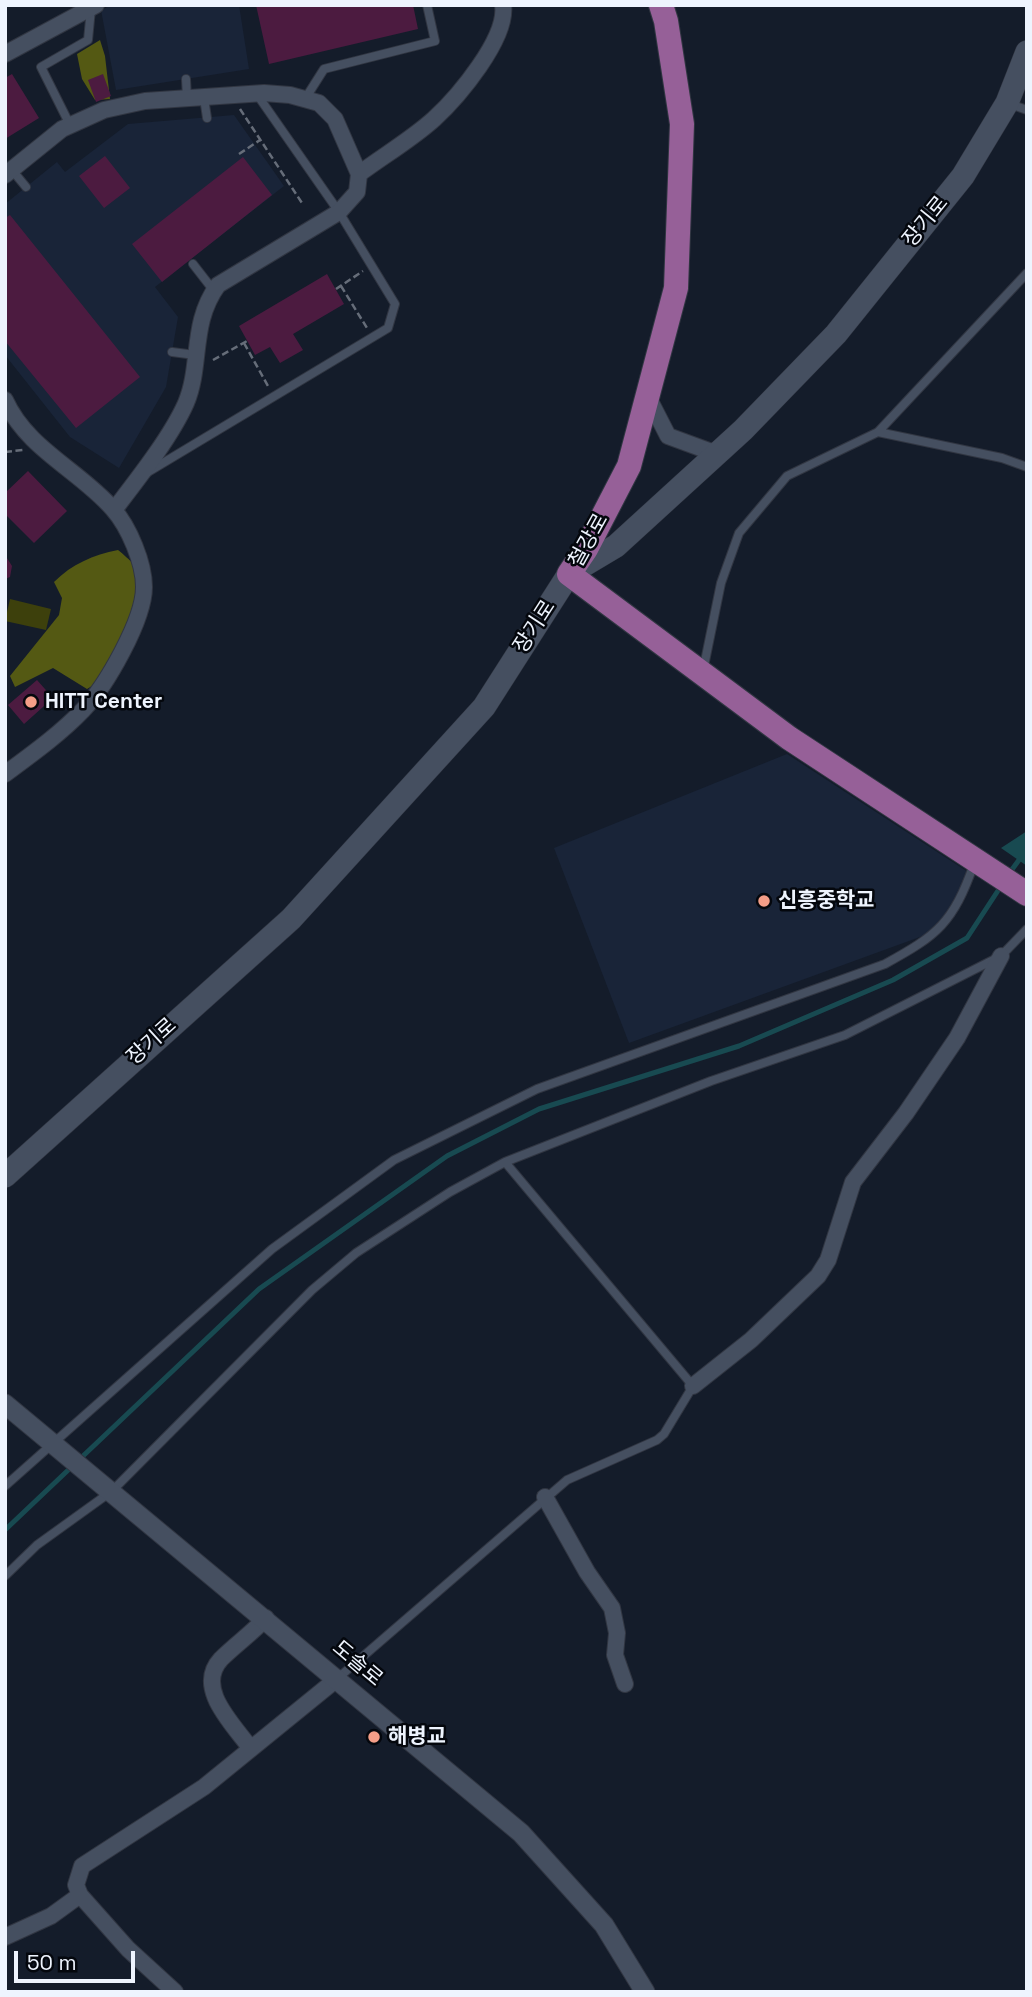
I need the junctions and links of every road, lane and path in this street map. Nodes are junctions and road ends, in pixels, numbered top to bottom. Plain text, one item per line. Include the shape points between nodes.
1 (427, 5) edge
2 (503, 5) edge
3 (661, 5) edge
4 (93, 6) edge
5 (1027, 52) edge
6 (5, 54) edge
7 (186, 79) dead end
8 (256, 93) junction
9 (232, 96) junction
10 (187, 98) junction
11 (204, 98) junction
12 (305, 99) junction
13 (1017, 106) edge
14 (206, 118) dead end
15 (70, 125) junction
16 (260, 140) junction
17 (239, 154) dead end
18 (9, 173) edge
19 (359, 174) junction
20 (26, 187) dead end
21 (302, 203) dead end
22 (339, 212) junction
23 (193, 264) dead end
24 (372, 266) junction
25 (1027, 273) edge
26 (341, 286) junction
27 (336, 289) dead end
28 (214, 291) junction
29 (372, 337) junction
30 (244, 343) dead end
31 (172, 352) dead end
32 (195, 355) junction
33 (647, 395) junction
34 (274, 396) junction
35 (5, 400) edge
36 (878, 432) junction
37 (717, 454) junction
38 (1027, 467) edge
39 (139, 478) junction
40 (114, 510) junction
41 (569, 574) junction
42 (703, 674) junction
43 (5, 774) edge
44 (979, 862) junction
45 (1027, 894) edge
46 (1027, 929) edge
47 (1001, 956) junction
48 (505, 1162) junction
49 (5, 1176) edge
50 (693, 1387) junction
51 (5, 1404) edge
52 (58, 1447) junction
53 (5, 1486) edge
54 (106, 1487) junction
55 (545, 1497) junction
56 (5, 1576) edge
57 (266, 1618) junction
58 (338, 1678) junction
59 (625, 1684) dead end
60 (251, 1749) junction
61 (80, 1895) junction
62 (5, 1937) edge
63 (175, 1992) edge
64 (645, 1992) edge

1 - 12 lane via 435,41 324,69
2 - 19 street via 495,42 434,119
3 - 33 main road, 철강로 via 682,124 676,288
4 - 6 street
4 - 15 lane via 88,40 41,67
5 - 13 main road, 장기로
7 - 10 lane
8 - 9 street
8 - 12 street
8 - 22 lane
9 - 11 street
9 - 16 path
10 - 11 street
10 - 15 street via 104,110
11 - 14 lane
12 - 19 street via 319,103 335,119
13 - 37 main road, 장기로 via 836,334
15 - 18 street
16 - 17 path
16 - 21 path
18 - 20 lane
19 - 22 street via 357,192
22 - 24 lane
22 - 28 street
23 - 28 lane
24 - 26 path
24 - 29 lane via 395,304 388,328
25 - 36 lane
26 - 27 path
26 - 29 path
28 - 32 street via 201,321
29 - 34 lane
30 - 34 path
31 - 32 lane
32 - 39 street via 187,402
33 - 37 street via 668,436
33 - 41 main road, 철강로 via 629,466
34 - 39 lane
35 - 40 street via 24,431
36 - 38 lane
36 - 42 lane via 787,476 739,533 721,583
37 - 41 main road, 장기로 via 616,546
39 - 40 street
40 - 43 street via 138,554 144,587 139,614 117,660 85,708
41 - 42 main road, 철강로
41 - 49 main road, 장기로 via 484,707 291,919
42 - 44 main road, 철강로 via 789,738
44 - 45 main road, 철강로
44 - 52 lane via 949,919 936,933 885,964 537,1088 394,1160 272,1250
46 - 47 lane
47 - 48 lane via 845,1035 711,1081
47 - 50 street via 957,1038 853,1182 828,1260 818,1276
48 - 50 lane
48 - 54 lane via 356,1254 312,1290
50 - 55 lane via 657,1440 567,1480
51 - 52 street, 도솔로
52 - 53 lane
52 - 54 street, 도솔로
54 - 56 lane
54 - 57 street, 도솔로
55 - 58 lane
55 - 59 street via 612,1608 615,1655
57 - 58 street, 도솔로
57 - 60 street via 222,1658 211,1679 213,1694
58 - 60 street
58 - 64 street, 도솔로 via 521,1833 604,1925
60 - 61 street via 180,1805 89,1859 77,1875
61 - 62 street via 51,1916
61 - 63 street via 128,1950

